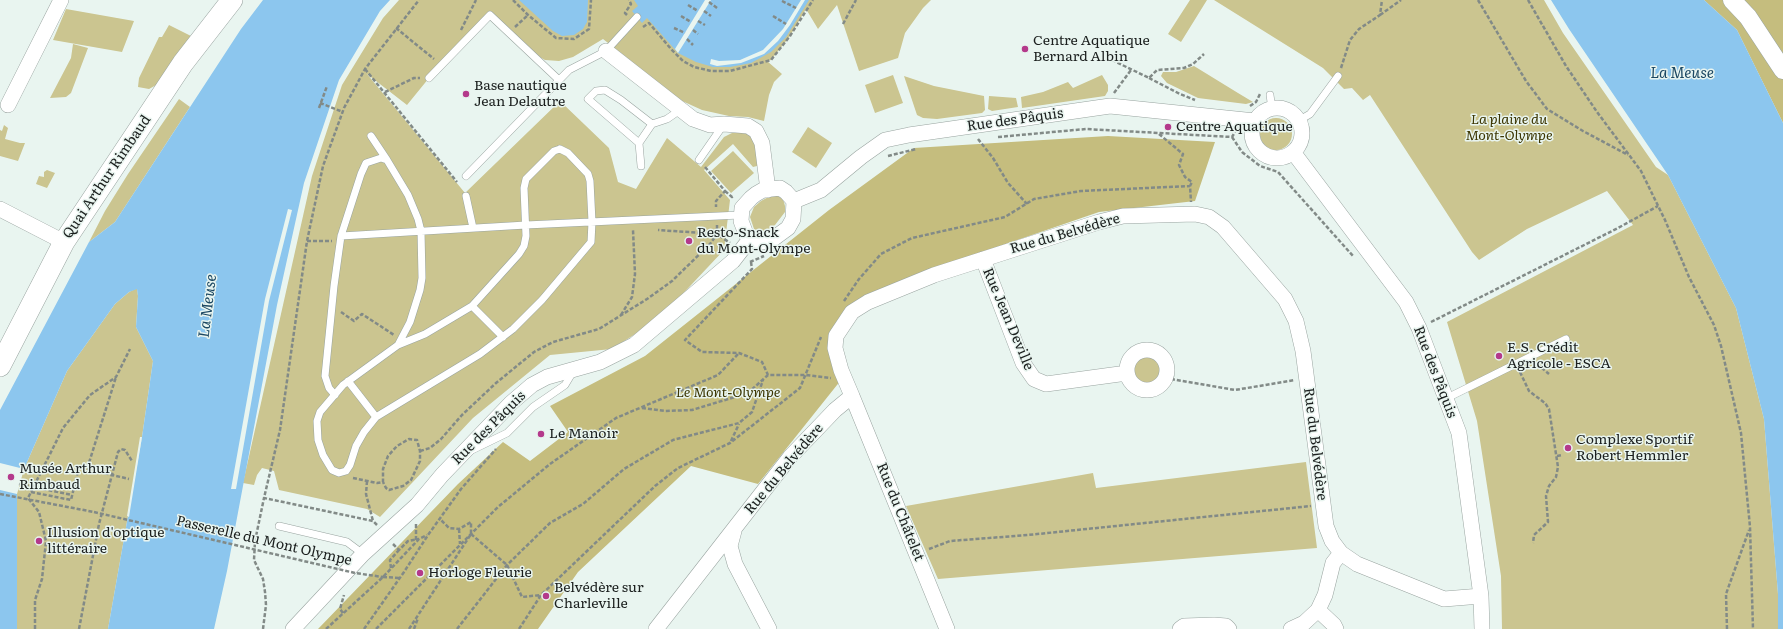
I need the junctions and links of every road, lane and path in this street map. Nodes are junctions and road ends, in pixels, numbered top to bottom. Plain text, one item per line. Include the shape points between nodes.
1 (61, 0) edge
2 (232, 0) edge
3 (419, 0) edge
4 (476, 0) edge
5 (513, 0) edge
6 (591, 0) edge
7 (629, 0) edge
8 (813, 0) edge
9 (856, 0) edge
10 (1382, 0) edge
11 (1401, 0) edge
12 (1478, 0) edge
13 (1528, 0) edge
14 (1732, 0) edge
15 (782, 1) dead end
16 (709, 2) dead end
17 (688, 5) dead end
18 (717, 8) dead end
19 (796, 8) dead end
20 (698, 11) dead end
21 (704, 11) dead end
22 (528, 15) junction
23 (1380, 15) junction
24 (681, 16) dead end
25 (711, 16) dead end
26 (773, 16) dead end
27 (635, 20) junction
28 (698, 21) dead end
29 (691, 22) dead end
30 (786, 24) dead end
31 (843, 24) dead end
32 (705, 25) dead end
33 (516, 27) dead end
34 (396, 28) junction
35 (674, 28) dead end
36 (692, 30) dead end
37 (685, 33) dead end
38 (698, 34) dead end
39 (686, 40) dead end
40 (694, 45) dead end
41 (457, 50) junction
42 (606, 51) junction
43 (1204, 54) dead end
44 (1112, 60) dead end
45 (442, 66) junction
46 (365, 69) junction
47 (1132, 70) junction
48 (1783, 70) edge
49 (1338, 76) joint
50 (429, 78) joint
51 (1149, 78) junction
52 (559, 80) junction
53 (327, 86) dead end
54 (1263, 90) dead end
55 (385, 92) junction
56 (1111, 97) dead end
57 (1199, 101) dead end
58 (320, 104) junction
59 (9, 106) edge
60 (1245, 107) dead end
61 (319, 108) dead end
62 (680, 110) junction
63 (343, 112) junction
64 (1255, 121) junction
65 (1298, 121) junction
66 (652, 124) junction
67 (724, 124) junction
68 (1237, 129) dead end
69 (1159, 134) junction
70 (371, 136) dead end
71 (1232, 137) junction
72 (985, 138) dead end
73 (993, 138) dead end
74 (978, 139) junction
75 (972, 140) dead end
76 (639, 143) junction
77 (921, 148) dead end
78 (1293, 152) junction
79 (887, 156) dead end
80 (1628, 156) junction
81 (387, 160) junction
82 (699, 160) joint
83 (641, 166) dead end
84 (466, 176) joint
85 (1190, 186) dead end
86 (768, 190) junction
87 (466, 196) dead end
88 (794, 201) junction
89 (1027, 204) dead end
90 (1658, 206) junction
91 (0, 208) edge
92 (716, 209) dead end
93 (740, 215) junction
94 (632, 220) junction
95 (592, 222) junction
96 (717, 222) dead end
97 (526, 225) junction
98 (472, 228) junction
99 (632, 229) junction
100 (640, 230) dead end
101 (654, 230) dead end
102 (421, 231) junction
103 (717, 234) junction
104 (341, 238) junction
105 (307, 241) junction
106 (64, 242) junction
107 (747, 250) junction
108 (983, 259) junction
109 (1358, 262) dead end
110 (472, 306) junction
111 (332, 309) junction
112 (621, 316) junction
113 (1419, 328) junction
114 (503, 337) junction
115 (6, 339) edge
116 (1566, 339) dead end
117 (400, 343) junction
118 (130, 349) dead end
119 (739, 353) junction
120 (1529, 358) junction
121 (1516, 364) junction
122 (0, 366) edge
123 (575, 368) junction
124 (1127, 372) junction
125 (1549, 374) dead end
126 (768, 375) junction
127 (116, 377) junction
128 (1165, 378) junction
129 (1307, 378) junction
130 (763, 380) junction
131 (845, 380) junction
132 (348, 381) junction
133 (335, 395) junction
134 (852, 396) junction
135 (1445, 400) junction
136 (641, 408) junction
137 (376, 417) junction
138 (739, 423) junction
139 (507, 433) junction
140 (730, 443) dead end
141 (420, 451) junction
142 (1562, 455) dead end
143 (460, 456) junction
144 (1556, 456) junction
145 (132, 461) dead end
146 (87, 469) junction
147 (112, 476) junction
148 (354, 478) dead end
149 (129, 479) dead end
150 (366, 481) junction
151 (384, 482) junction
152 (19, 484) dead end
153 (31, 492) junction
154 (0, 494) edge
155 (72, 495) junction
156 (28, 498) junction
157 (264, 498) junction
158 (1323, 505) junction
159 (440, 519) junction
160 (373, 521) junction
161 (279, 526) dead end
162 (1750, 527) junction
163 (735, 528) junction
164 (459, 529) junction
165 (416, 532) dead end
166 (471, 534) junction
167 (428, 535) junction
168 (389, 540) junction
169 (417, 540) junction
170 (1532, 543) dead end
171 (460, 544) junction
172 (399, 550) junction
173 (1341, 553) junction
174 (363, 554) junction
175 (916, 554) junction
176 (507, 565) junction
177 (391, 568) junction
178 (383, 576) junction
179 (400, 578) junction
180 (541, 595) dead end
181 (1481, 596) junction
182 (1318, 610) junction
183 (419, 615) junction
184 (35, 629) edge
185 (79, 629) edge
186 (263, 629) edge
187 (293, 629) edge
188 (326, 629) edge
189 (364, 629) edge
190 (376, 629) edge
191 (409, 629) edge
192 (414, 629) edge
193 (457, 629) edge
194 (656, 629) edge
195 (769, 629) edge
196 (947, 629) edge
197 (1180, 629) edge
198 (1229, 629) edge
199 (1291, 629) edge
200 (1336, 629) edge
201 (1482, 629) edge
202 (1727, 629) edge
203 (1753, 629) edge

1 - 59 street
2 - 106 main road, Quai Arthur Rimbaud via 183,63
3 - 34 path
4 - 41 path via 459,36
5 - 22 path
6 - 22 path via 589,29 574,39 556,38
7 - 27 path via 631,4 625,13
8 - 27 path via 771,60 730,71 711,71 694,67 670,49 649,23 637,30
9 - 31 path
10 - 23 path
11 - 23 path
12 - 80 path via 1526,81 1547,109
13 - 80 path via 1566,66
14 - 48 street via 1748,17
15 - 19 path
16 - 18 path
17 - 20 path
21 - 25 path
22 - 33 path
23 - 49 path via 1359,29 1350,40
24 - 29 path
26 - 30 path
27 - 42 lane
28 - 32 path
34 - 45 path
34 - 46 path
35 - 37 path
36 - 38 path
39 - 40 path
41 - 45 lane
41 - 52 lane via 490,15
42 - 52 lane via 569,70
42 - 62 street
43 - 51 path via 1184,68 1157,70
44 - 47 path
45 - 50 lane
46 - 55 path
46 - 63 path
47 - 51 path
47 - 56 path
49 - 65 lane via 1310,114
50 - 55 path via 414,78
51 - 57 path
52 - 84 lane
53 - 58 path
54 - 60 path via 1252,106
55 - 84 path via 458,182
58 - 61 path
58 - 63 path
62 - 66 lane
62 - 67 street via 693,119 710,125
63 - 105 path via 323,166
64 - 65 street via 1271,102 1287,110
64 - 78 street via 1253,138 1261,152 1277,158
64 - 88 street, Rue des Pâquis via 1110,106 910,135 885,140 861,156 821,190
65 - 78 street via 1301,127 1301,141
66 - 76 lane
66 - 76 lane via 605,90 596,91 588,99
67 - 82 lane
67 - 86 street via 748,126 756,131 762,142
68 - 71 path
69 - 71 path
69 - 73 path via 1086,129
69 - 85 path via 1183,154 1179,165 1185,177 1192,182
70 - 81 lane
71 - 109 path via 1242,152 1260,166 1278,172
72 - 74 path
74 - 75 path
74 - 89 path via 1008,183
76 - 83 lane
77 - 79 path
78 - 113 street, Rue des Pâquis via 1406,302
80 - 90 path via 1641,172
81 - 102 lane via 408,195
81 - 104 lane via 381,158 366,163
82 - 92 path via 725,191 716,201
86 - 88 street via 780,188
86 - 93 street via 763,190 751,198 742,208
87 - 98 lane
88 - 107 street via 793,219 788,228 773,239
90 - 113 path
90 - 162 path via 1689,277 1714,325 1721,346 1740,433
91 - 106 street
93 - 94 lane
93 - 107 street
94 - 95 lane
94 - 99 path
95 - 97 lane
95 - 97 lane via 588,174 567,151 560,149 554,151 526,179
95 - 114 lane via 591,242 542,300
96 - 103 path
97 - 98 lane
97 - 110 lane via 524,246 519,254
98 - 102 lane
99 - 100 path
99 - 112 path via 635,274 632,298
101 - 103 path
102 - 104 lane
102 - 117 lane via 420,290
103 - 107 path
103 - 112 path via 672,281
104 - 105 path
104 - 111 lane
105 - 157 path via 280,430
106 - 115 main road, Quai Arthur Rimbaud
107 - 119 path via 752,269 685,340 702,352
107 - 123 street, Rue des Pâquis via 634,345 600,362
108 - 124 street, Rue Jean Deville via 1023,362 1034,379 1046,384
108 - 129 street, Rue du Belvédère via 1123,216 1195,214 1209,217 1223,227 1285,299 1296,321
108 - 131 street, Rue du Belvédère via 934,275 868,302 852,312 836,336 835,348
110 - 114 lane
110 - 117 lane via 425,334
111 - 117 path via 354,322 362,314
111 - 133 lane via 325,376 329,388
112 - 141 path via 599,329 553,342 534,352 496,383 430,448
113 - 135 street, Rue des Pâquis
114 - 137 lane via 480,354
115 - 122 main road, Quai Arthur Rimbaud
116 - 120 lane
117 - 132 lane
118 - 127 path
119 - 126 path via 762,362
119 - 136 path via 718,375
120 - 121 lane
120 - 125 path
121 - 135 lane
121 - 144 path via 1529,390 1549,409
123 - 139 lane via 565,385 533,407
123 - 143 street, Rue des Pâquis via 532,385 510,403
124 - 128 street via 1133,384 1144,390 1156,387
124 - 128 street via 1129,360 1134,354 1146,350 1163,358
126 - 130 path
126 - 131 path via 806,375
127 - 146 path
127 - 153 path via 90,395 63,428
128 - 129 path via 1235,390
129 - 158 street, Rue du Belvédère
130 - 136 path via 748,394 692,410 665,411
130 - 138 path via 752,412
131 - 134 street, Rue du Belvédère
132 - 133 lane
132 - 137 lane
133 - 137 lane via 319,415 317,427 319,446 334,472 342,473 348,468 364,432
134 - 163 street, Rue du Belvédère via 790,457
134 - 175 street, Rue du Châtelet
135 - 181 street, Rue des Pâquis via 1458,433
136 - 166 path via 616,418 550,464 498,507
138 - 140 path
138 - 176 path via 673,440 624,469 583,504 550,523
139 - 143 lane
139 - 159 path via 503,442 461,489
141 - 151 path via 420,461 408,484 389,490
141 - 151 path via 417,440 414,439 397,446 388,456 383,470
142 - 144 path
143 - 168 street, Rue des Pâquis
144 - 170 path via 1556,477 1549,486 1546,496 1548,522 1534,535
145 - 147 path via 125,450 121,449
146 - 147 path
146 - 155 path via 79,467
147 - 149 path
147 - 185 path via 99,524
148 - 150 path
150 - 151 path
150 - 160 path via 366,494
152 - 155 path, bridge
153 - 155 path via 70,500
153 - 156 path
154 - 156 path, Passerelle du Mont Olympe
156 - 178 path, Passerelle du Mont Olympe, bridge via 355,573
156 - 184 path via 39,512 46,541 42,579 35,600
157 - 160 path
157 - 186 path via 255,541 254,560 263,580 265,592
158 - 173 street, Rue du Belvédère via 1326,526 1332,541
158 - 175 path via 950,541
159 - 164 path via 449,528
159 - 167 path
160 - 168 path
161 - 174 lane via 347,542
162 - 202 path via 1726,594
162 - 203 path
163 - 194 street, Rue du Belvédère
163 - 195 street via 730,546 734,564
164 - 166 path via 471,522
164 - 171 path
165 - 169 path
166 - 171 path
166 - 176 path
166 - 183 path
167 - 169 path
167 - 179 path
168 - 172 path
168 - 174 street, Rue des Pâquis
169 - 172 path via 408,541
169 - 177 path
171 - 190 path
172 - 177 path via 390,560
173 - 181 street, Rue du Belvédère via 1358,564 1444,599
173 - 182 street via 1333,563
174 - 187 street, Rue des Pâquis
175 - 196 street, Rue du Châtelet
176 - 180 path via 522,597
176 - 193 path
177 - 178 path
178 - 179 path, Passerelle du Mont Olympe
178 - 188 path
179 - 189 path
181 - 201 street, Rue des Pâquis
182 - 199 street via 1304,623
182 - 200 street
183 - 191 path
183 - 192 path
197 - 198 street via 1184,626 1214,625 1226,626

